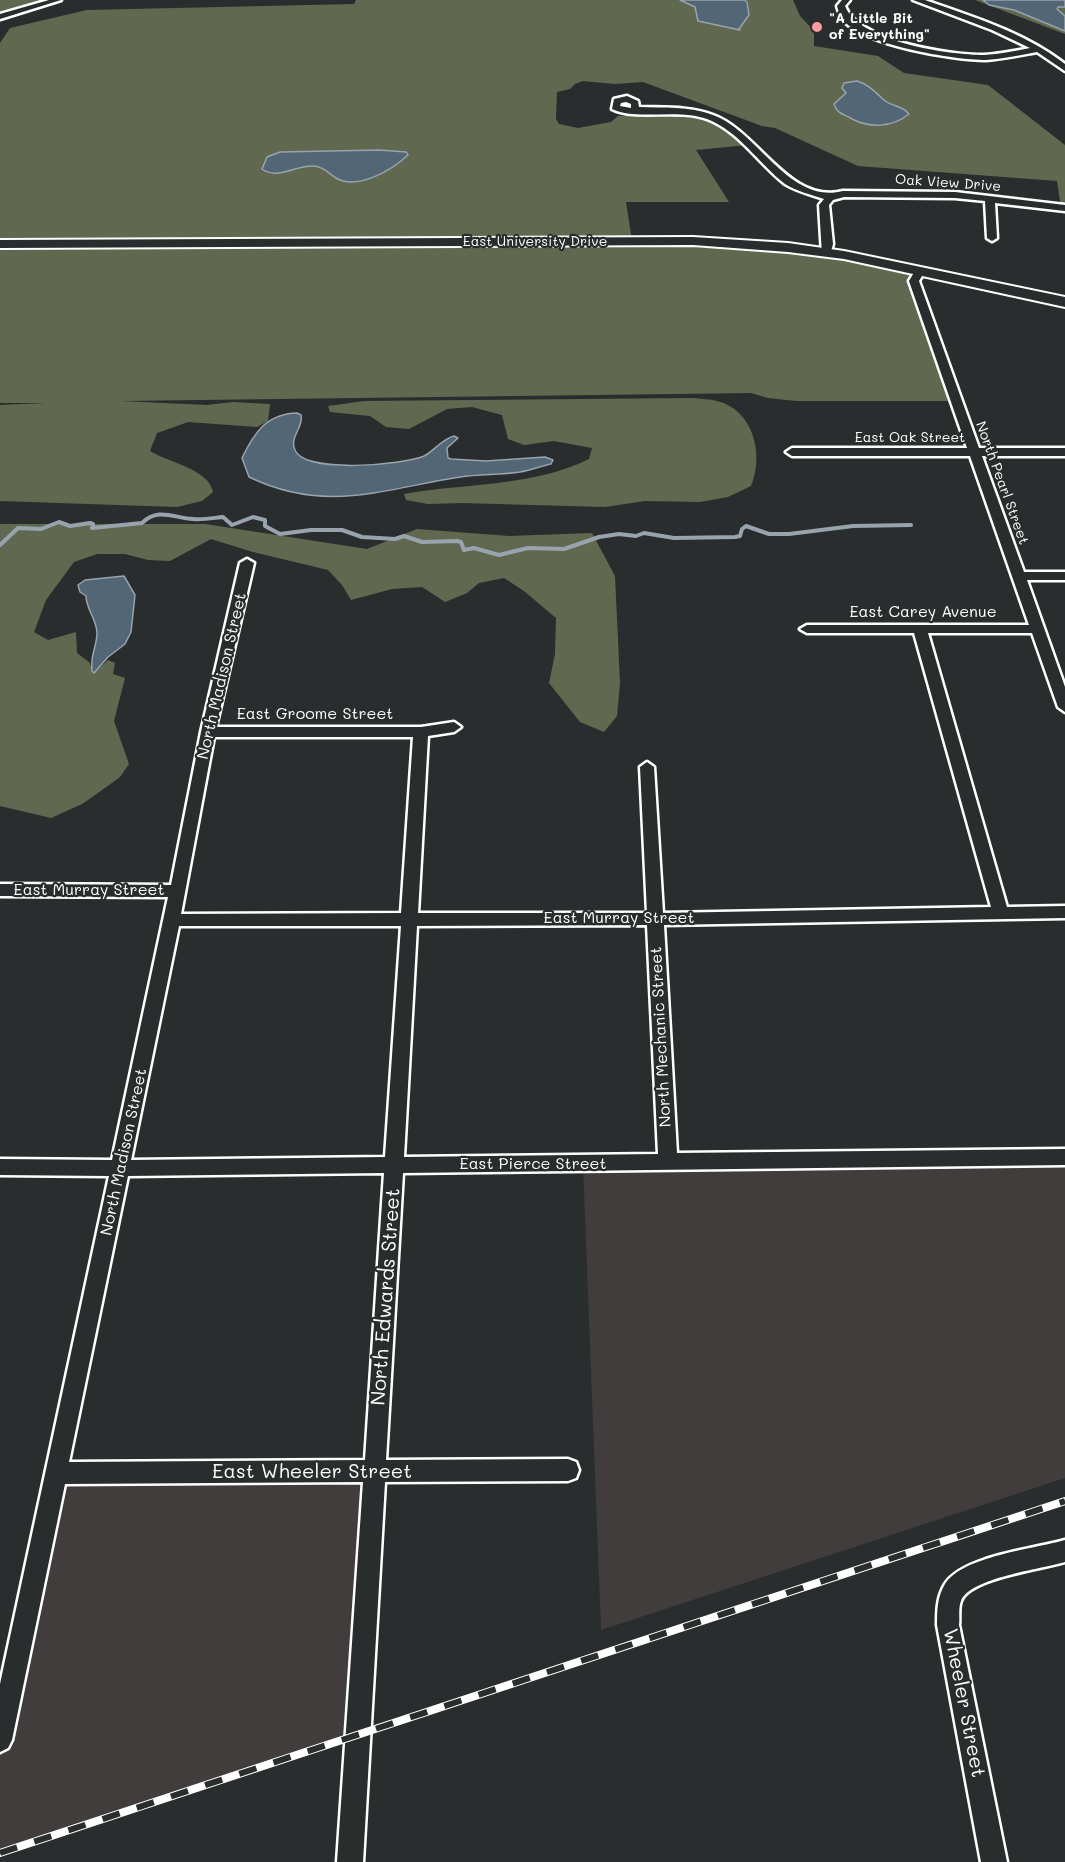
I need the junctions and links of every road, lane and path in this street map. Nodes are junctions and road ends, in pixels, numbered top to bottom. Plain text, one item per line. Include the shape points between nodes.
1 (57, 0) edge
2 (846, 0) edge
3 (917, 0) edge
4 (0, 17) edge
5 (1038, 49) junction
6 (1065, 68) edge
7 (635, 110) dead end
8 (830, 198) junction
9 (990, 199) junction
10 (1065, 208) edge
11 (992, 238) dead end
12 (0, 244) edge
13 (826, 253) junction
14 (920, 271) junction
15 (1065, 302) edge
16 (792, 452) dead end
17 (1065, 452) edge
18 (976, 453) junction
19 (247, 563) dead end
20 (1020, 576) junction
21 (1065, 576) edge
22 (1039, 629) junction
23 (807, 630) dead end
24 (920, 630) junction
25 (1065, 707) edge
26 (454, 727) dead end
27 (208, 732) junction
28 (421, 732) junction
29 (646, 767) dead end
30 (0, 890) edge
31 (178, 891) junction
32 (1065, 912) edge
33 (1001, 913) junction
34 (410, 918) junction
35 (655, 919) junction
36 (172, 920) junction
37 (1065, 1157) edge
38 (668, 1163) junction
39 (395, 1165) junction
40 (0, 1167) edge
41 (121, 1168) junction
42 (568, 1470) dead end
43 (375, 1472) junction
44 (56, 1473) junction
45 (1065, 1551) edge
46 (0, 1740) edge
47 (350, 1862) edge
48 (994, 1862) edge

1 - 4 street
2 - 5 street via 841,6 844,16 864,31 892,42 972,57 997,57
3 - 5 street
5 - 6 street
7 - 8 street via 684,111 711,117 728,126 790,183
8 - 9 street, Oak View Drive via 869,192
8 - 13 street via 824,205
9 - 10 street, Oak View Drive
9 - 11 street
12 - 13 main road, East University Drive via 693,241
13 - 14 main road, East University Drive
14 - 15 main road, East University Drive
14 - 18 street, North Pearl Street via 915,281
16 - 18 street, East Oak Street
17 - 18 street, East Oak Street
18 - 20 street, North Pearl Street
19 - 27 street, North Madison Street
20 - 21 street
20 - 22 street, North Pearl Street
22 - 24 street, East Carey Avenue
22 - 25 street, North Pearl Street
23 - 24 street, East Carey Avenue
24 - 33 street
26 - 28 street, East Groome Street
27 - 28 street, East Groome Street
27 - 31 street, North Madison Street
28 - 34 street, North Edwards Street
29 - 35 street, North Mechanic Street
30 - 31 street, East Murray Street
31 - 36 street, North Madison Street
32 - 33 street, East Murray Street
33 - 35 street, East Murray Street
34 - 35 street, East Murray Street
34 - 36 street, East Murray Street
34 - 39 street, North Edwards Street
35 - 38 street, North Mechanic Street
36 - 41 street, North Madison Street
37 - 38 street, East Pierce Street
38 - 39 street, East Pierce Street
39 - 41 street, East Pierce Street
39 - 43 street, North Edwards Street
40 - 41 street, East Pierce Street
41 - 44 street, North Madison Street
42 - 43 street, East Wheeler Street
43 - 44 street, East Wheeler Street
43 - 47 street, North Edwards Street
44 - 46 street, North Madison Street
45 - 48 street, Wheeler Street via 973,1576 957,1586 949,1604 948,1624

